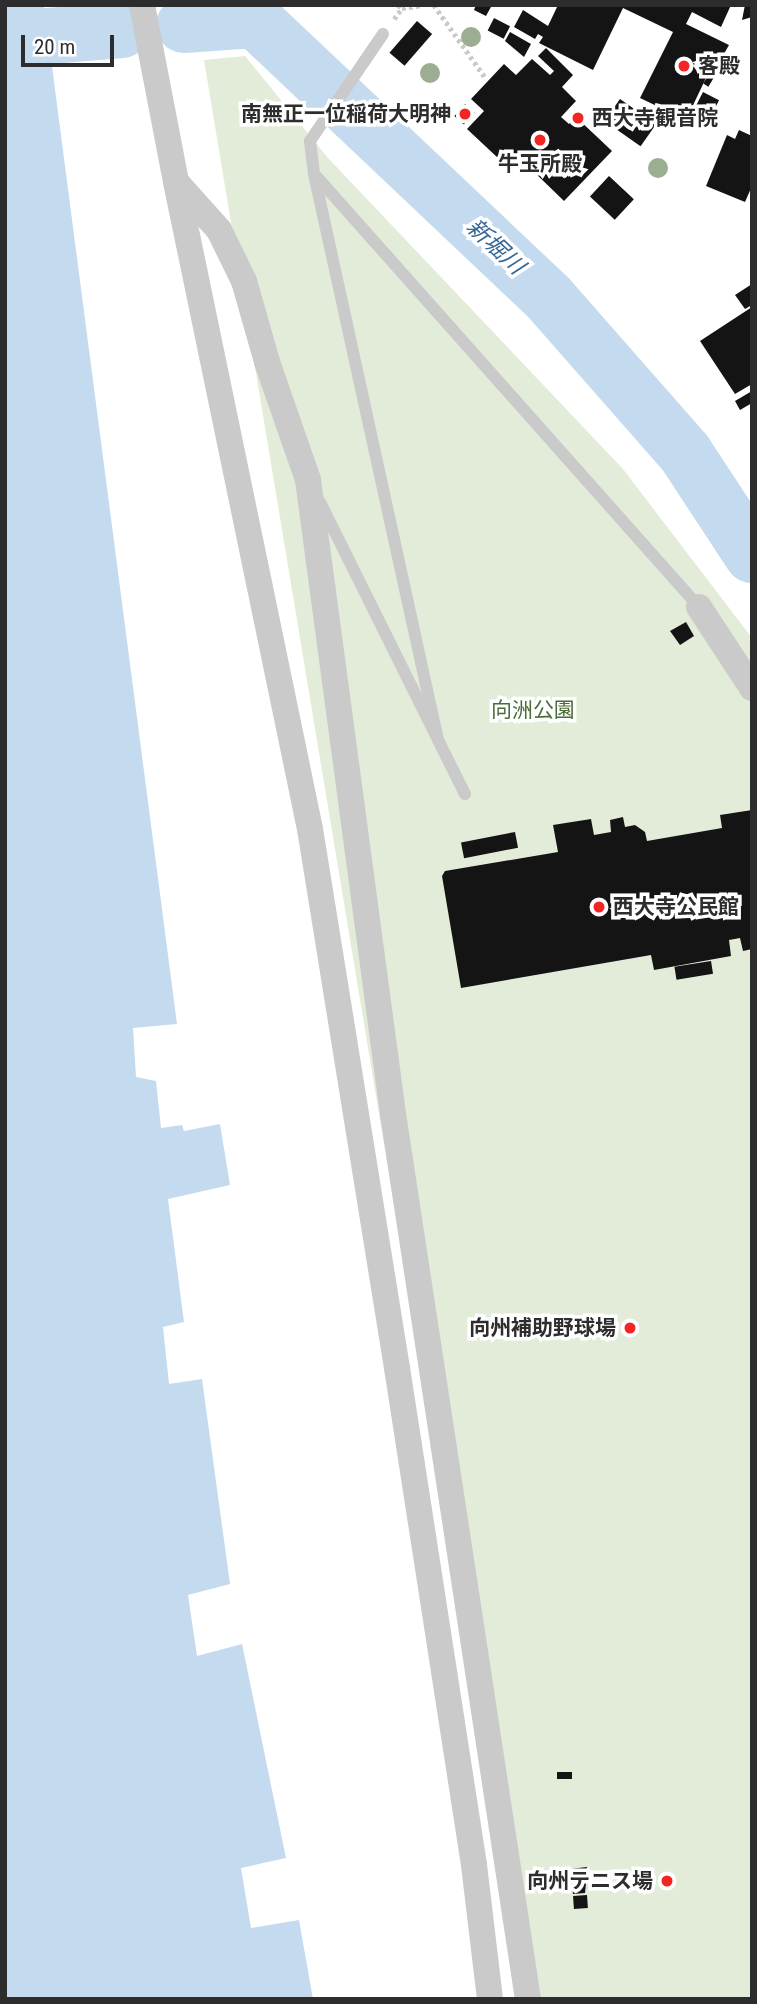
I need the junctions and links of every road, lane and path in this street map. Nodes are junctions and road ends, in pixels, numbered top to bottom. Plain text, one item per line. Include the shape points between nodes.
1 (142, 5) edge
2 (398, 5) edge
3 (423, 5) edge
4 (434, 5) edge
5 (383, 34) dead end
6 (485, 77) dead end
7 (314, 174) junction
8 (176, 182) junction
9 (309, 480) junction
10 (699, 607) joint
11 (752, 688) edge
12 (438, 740) junction
13 (465, 794) dead end
14 (490, 1999) edge
15 (528, 1999) edge

1 - 8 street
2 - 3 path
4 - 6 path
5 - 7 lane via 310,141
7 - 10 lane
7 - 12 lane
8 - 9 street via 219,230 244,281
8 - 14 street via 310,829 400,1381
9 - 12 lane
9 - 15 street via 393,1114
10 - 11 street
12 - 13 lane

